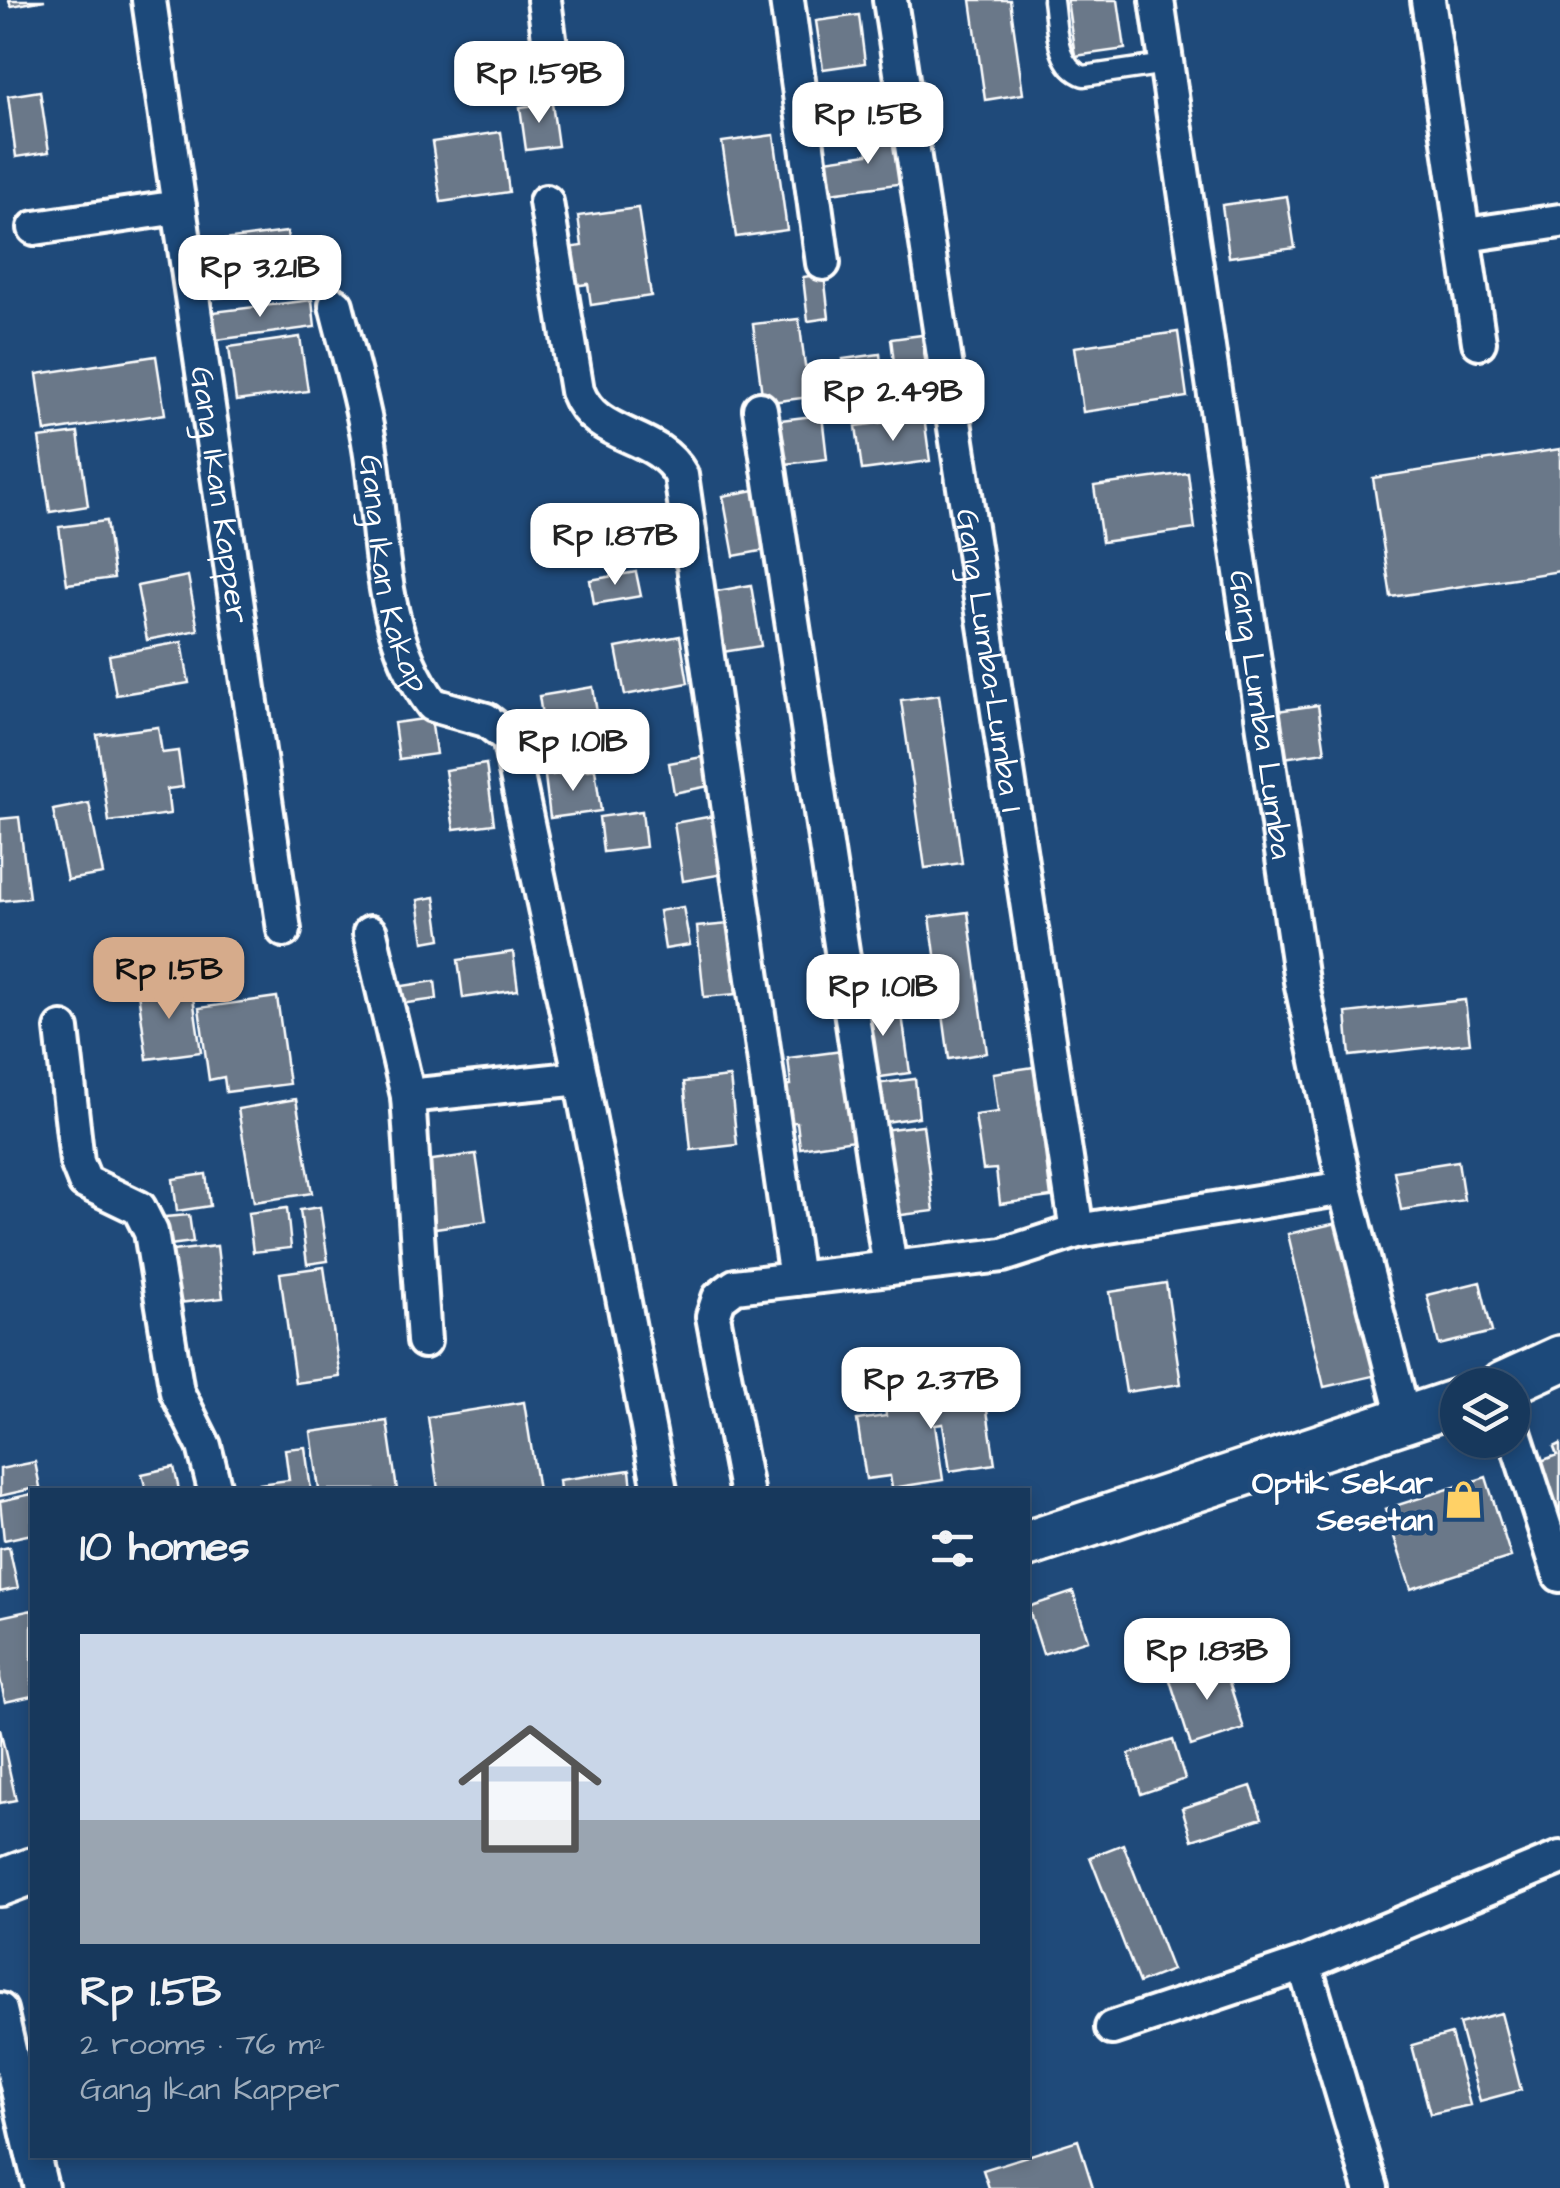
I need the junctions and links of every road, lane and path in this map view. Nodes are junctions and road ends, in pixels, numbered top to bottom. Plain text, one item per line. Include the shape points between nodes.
1 (149, 0) edge
2 (544, 0) edge
3 (787, 0) edge
4 (890, 0) edge
5 (1053, 0) edge
6 (1157, 0) edge
7 (1428, 0) edge
8 (552, 60) dead end
9 (1166, 64) junction
10 (546, 202) dead end
11 (179, 207) junction
12 (1560, 220) edge
13 (36, 228) dead end
14 (1466, 235) junction
15 (823, 263) dead end
16 (336, 305) dead end
17 (1479, 342) dead end
18 (760, 409) dead end
19 (284, 930) dead end
20 (370, 933) dead end
21 (62, 1029) dead end
22 (582, 1078) junction
23 (408, 1096) junction
24 (1344, 1188) junction
25 (1077, 1231) junction
26 (890, 1268) junction
27 (796, 1279) junction
28 (424, 1341) dead end
29 (1560, 1359) edge
30 (1530, 1372) edge
31 (1440, 1409) edge
32 (1405, 1422) junction
33 (1522, 1458) edge
34 (214, 1488) edge
35 (660, 1488) edge
36 (746, 1488) edge
37 (1030, 1543) edge
38 (1560, 1575) edge
39 (1560, 1858) edge
40 (30, 1872) edge
41 (0, 1882) edge
42 (1304, 1964) junction
43 (0, 2010) edge
44 (1112, 2028) dead end
45 (30, 2141) edge
46 (34, 2158) edge
47 (41, 2188) edge
48 (1370, 2188) edge

1 - 11 street, Gang Ikan Kapper
2 - 8 street
3 - 15 street
4 - 25 street, Gang Lumba-Lumba I
5 - 9 lane via 1062,56 1076,73
6 - 9 street, Gang Lumba Lumba
7 - 14 street
9 - 24 street, Gang Lumba Lumba via 1302,981
10 - 27 street via 584,412 660,449 681,475
11 - 13 street
11 - 19 street, Gang Ikan Kapper
12 - 14 street
14 - 17 street
16 - 22 street, Gang Ikan Kakap via 371,452 387,588 409,666 434,705 486,720 509,738
18 - 26 street
20 - 23 street
21 - 34 street via 77,1162 85,1182 139,1208 151,1232 177,1392 204,1446
22 - 23 street
22 - 35 street, Gang Ikan Kakap
23 - 28 street
24 - 25 street
24 - 32 street, Gang Lumba Lumba
25 - 26 street via 1003,1255
26 - 27 street
27 - 36 street via 735,1286 719,1298 713,1316
29 - 30 main road
31 - 32 main road
32 - 37 main road
33 - 38 street
39 - 42 street
40 - 41 main road
42 - 44 street
42 - 48 street
43 - 45 street
46 - 47 street

